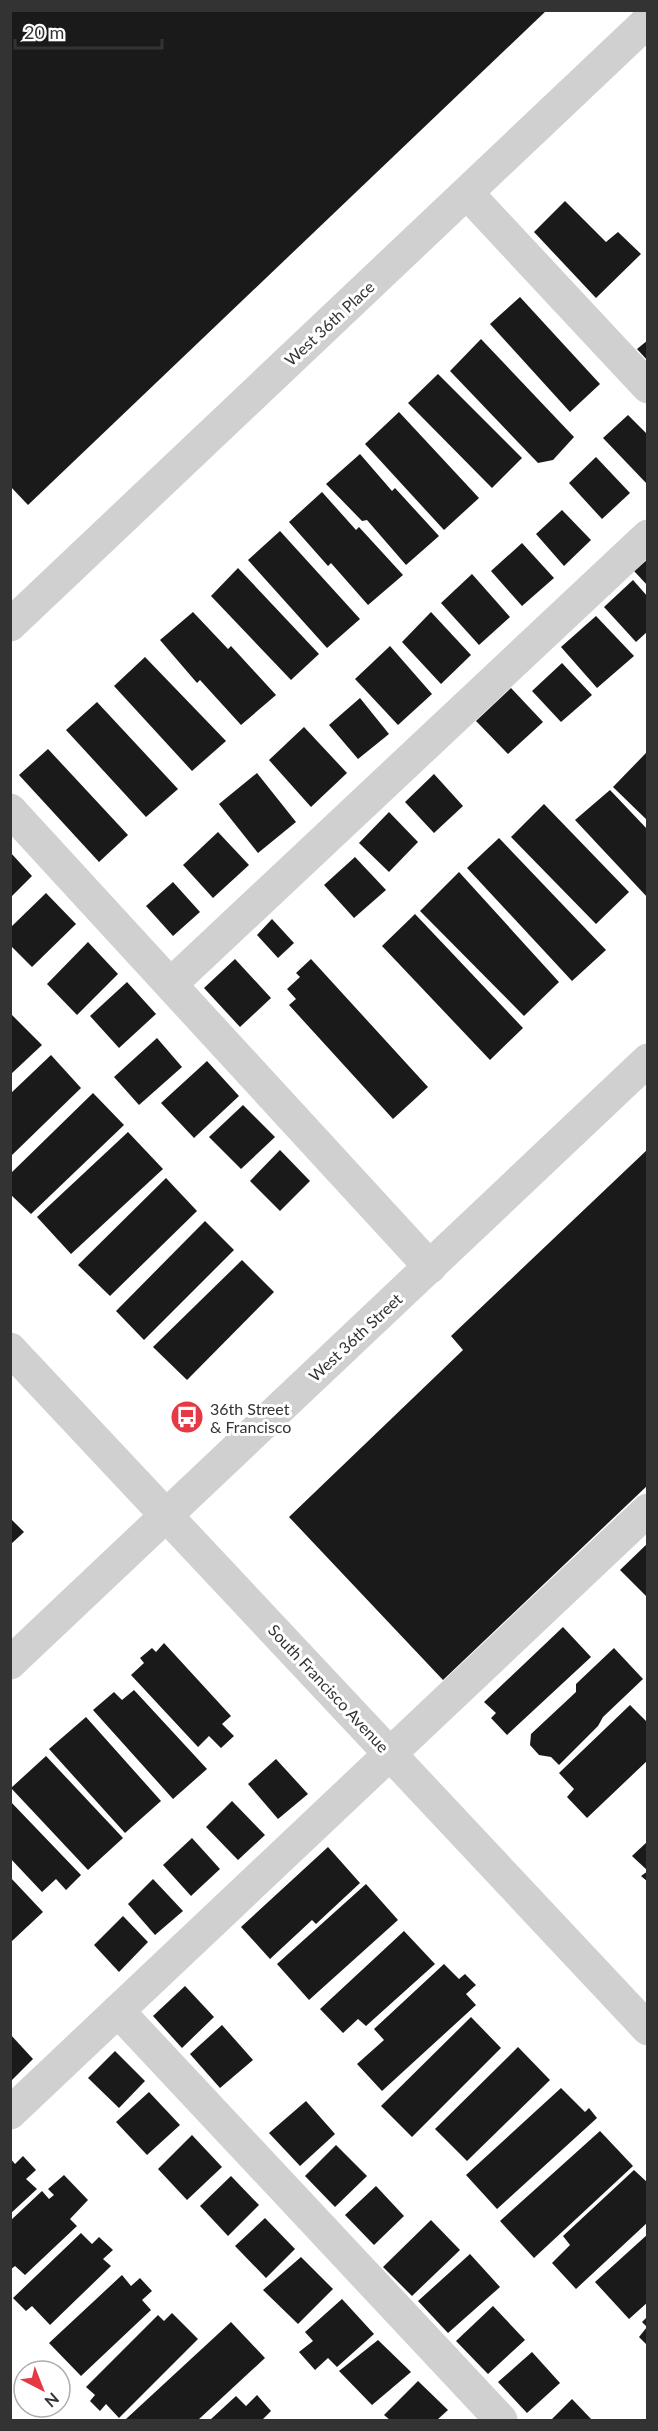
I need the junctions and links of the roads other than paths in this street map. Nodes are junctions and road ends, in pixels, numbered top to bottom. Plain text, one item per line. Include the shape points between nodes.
1 (648, 21) edge
2 (467, 193) junction
3 (648, 387) edge
4 (648, 536) edge
5 (10, 625) edge
6 (10, 810) edge
7 (171, 984) junction
8 (648, 1060) edge
9 (430, 1267) junction
10 (10, 1348) edge
11 (648, 1510) edge
12 (167, 1515) junction
13 (10, 1663) edge
14 (390, 1753) junction
15 (118, 2011) junction
16 (648, 2029) edge
17 (10, 2113) edge
18 (501, 2421) edge

1 - 2 street, West 36th Place
2 - 3 street
2 - 5 street, West 36th Place
4 - 7 street
6 - 7 street
7 - 9 street
8 - 9 street, West 36th Street
9 - 12 street, West 36th Street
10 - 12 street, South Francisco Avenue
11 - 14 street
12 - 13 street, West 36th Street
12 - 14 street, South Francisco Avenue
14 - 15 street
14 - 16 street, South Francisco Avenue
15 - 17 street
15 - 18 street

